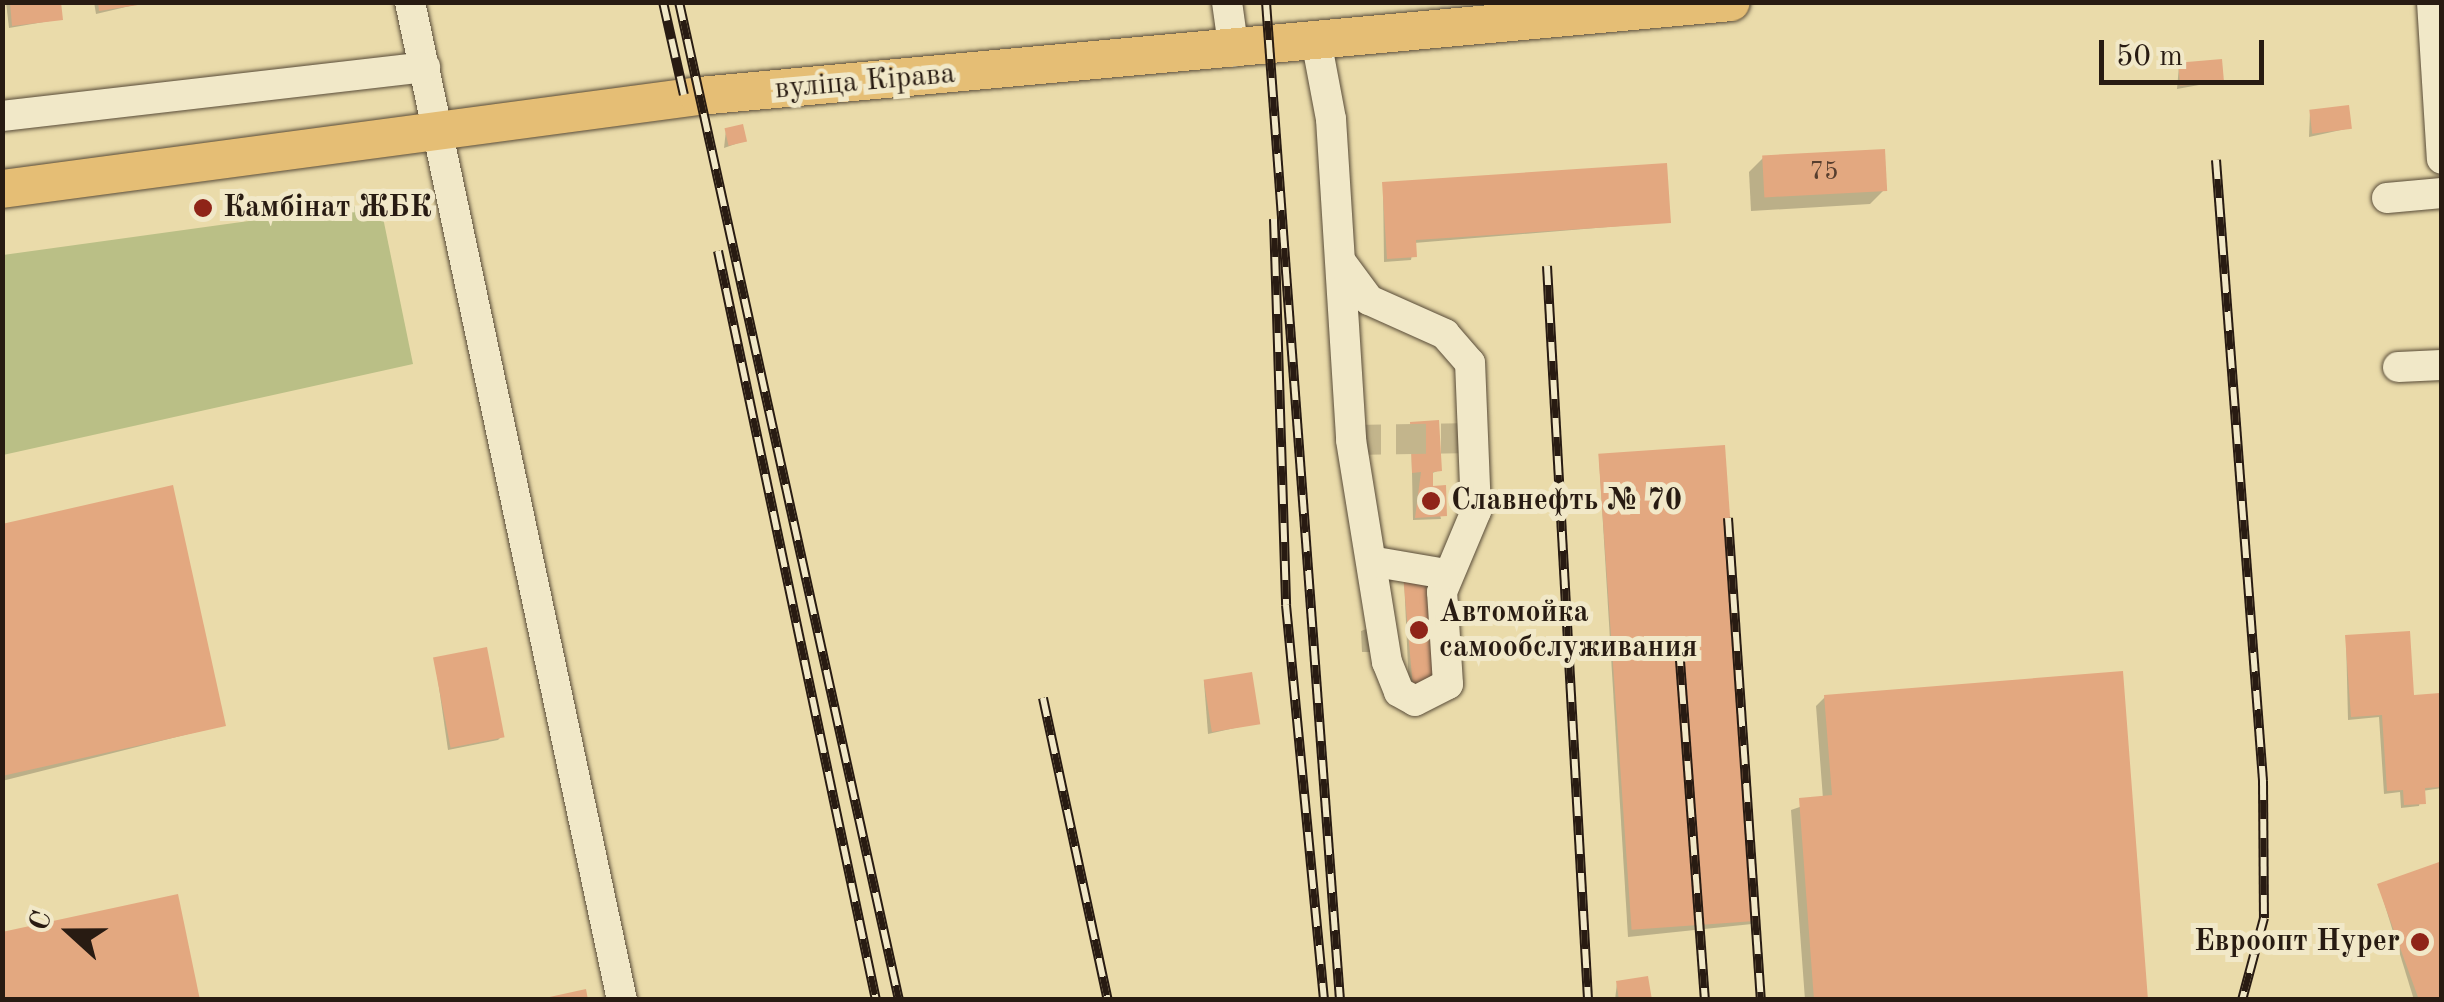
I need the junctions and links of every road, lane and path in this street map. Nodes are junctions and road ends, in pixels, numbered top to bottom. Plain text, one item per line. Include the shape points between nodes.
1 (1227, 2) edge
2 (1731, 2) edge
3 (2432, 2) edge
4 (412, 11) edge
5 (1317, 45) junction
6 (1234, 52) junction
7 (425, 68) junction
8 (2438, 91) edge
9 (2, 116) edge
10 (442, 133) junction
11 (2442, 160) edge
12 (2, 189) edge
13 (2442, 192) edge
14 (2387, 198) dead end
15 (1340, 262) junction
16 (2442, 365) edge
17 (2398, 367) dead end
18 (1376, 562) junction
19 (1446, 574) junction
20 (622, 1000) edge

1 - 6 street
2 - 5 main road, вуліца Кірава
3 - 8 street
4 - 7 street
5 - 6 main road, вуліца Кірава
5 - 15 street
6 - 10 main road, вуліца Кірава via 699,96
7 - 9 street
7 - 10 street
8 - 11 street
10 - 12 main road, вуліца Кірава
10 - 20 street
13 - 14 street
15 - 18 street via 1351,440
15 - 19 street via 1369,300 1445,334 1470,363 1476,510
16 - 17 street
18 - 19 street
18 - 19 street via 1388,662 1399,692 1416,701 1448,684

